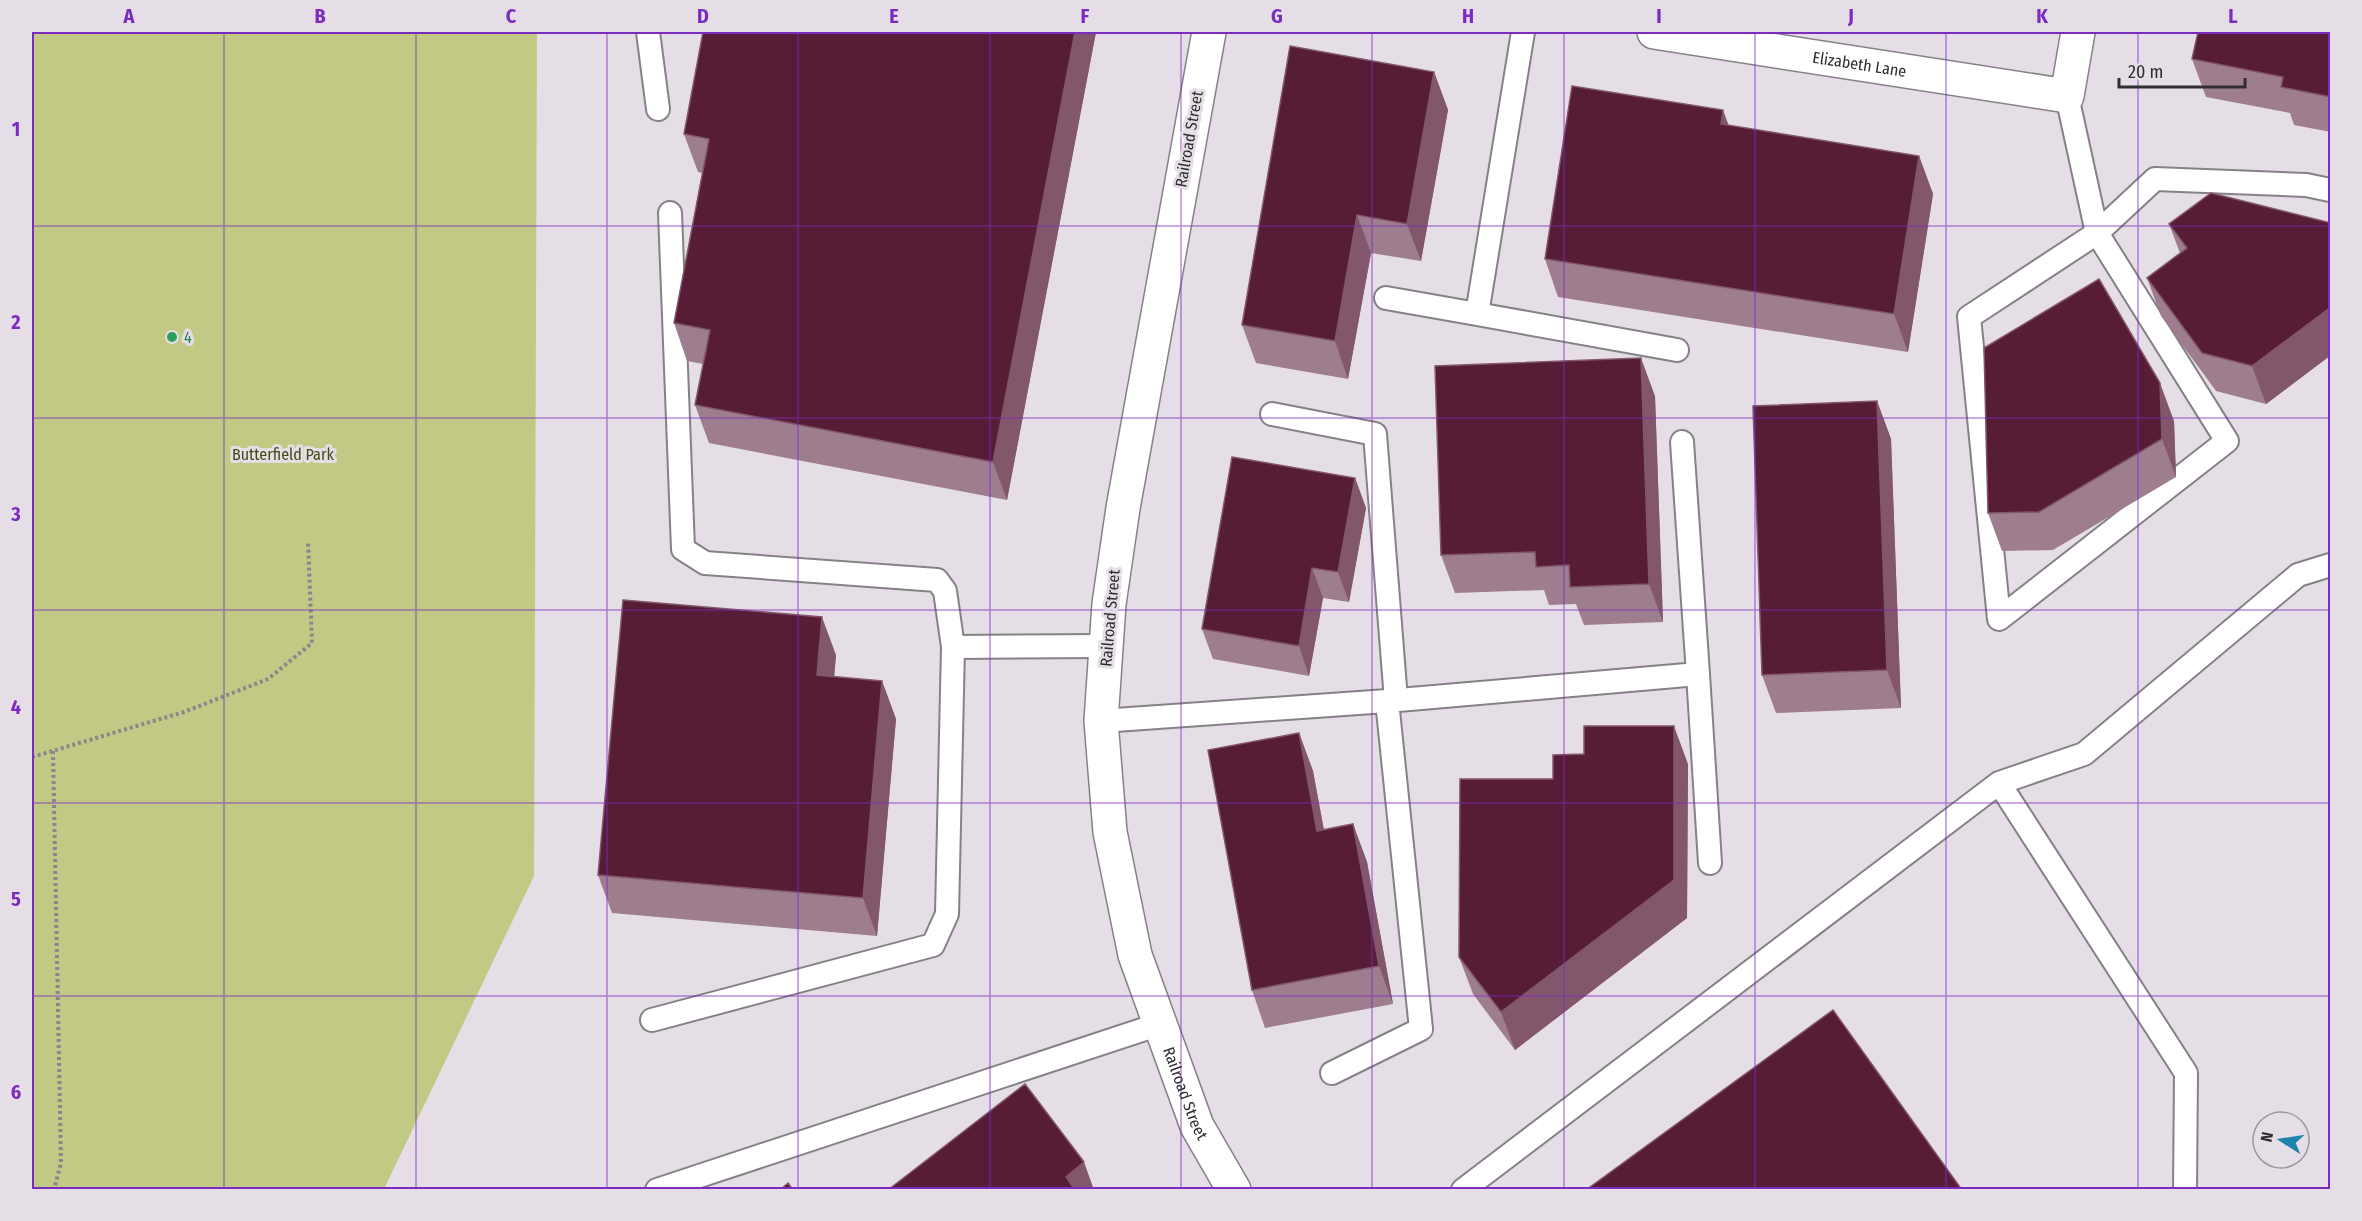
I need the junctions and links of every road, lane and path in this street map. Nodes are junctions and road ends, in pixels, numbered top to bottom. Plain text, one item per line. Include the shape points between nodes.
1 (648, 32) edge
2 (1209, 32) edge
3 (1523, 32) edge
4 (1654, 32) edge
5 (2078, 32) edge
6 (2067, 96) junction
7 (658, 109) dead end
8 (2331, 190) edge
9 (670, 213) dead end
10 (2097, 233) junction
11 (1386, 297) dead end
12 (1477, 314) junction
13 (1677, 351) dead end
14 (1272, 414) dead end
15 (1682, 442) dead end
16 (308, 541) dead end
17 (2331, 565) edge
18 (1106, 646) junction
19 (953, 647) junction
20 (1698, 674) junction
21 (1391, 701) junction
22 (1101, 721) junction
23 (53, 751) junction
24 (32, 757) edge
25 (1999, 783) junction
26 (1710, 863) dead end
27 (651, 1020) dead end
28 (1160, 1024) junction
29 (1332, 1073) dead end
30 (54, 1190) edge
31 (657, 1190) edge
32 (1234, 1190) edge
33 (1463, 1190) edge
34 (2185, 1190) edge

1 - 7 lane
2 - 18 main road, Railroad Street via 1123,508
3 - 12 lane
4 - 6 main road, Elizabeth Lane
5 - 6 main road
6 - 10 lane
8 - 10 lane via 2306,185 2155,179
9 - 19 lane via 683,549 705,562 937,580 945,591
10 - 10 lane via 1969,317 1999,619 2227,441
11 - 12 lane
12 - 13 lane
14 - 21 lane via 1375,434
15 - 20 lane
16 - 23 path via 312,643 268,679 184,712
17 - 25 lane via 2298,574 2084,754
18 - 19 lane
18 - 22 main road, Railroad Street
19 - 27 lane via 947,914 933,945
20 - 21 lane
20 - 26 lane
21 - 22 lane
21 - 29 lane via 1420,1029
22 - 28 main road, Railroad Street via 1110,832 1135,955
23 - 24 path
23 - 30 path via 61,1151
25 - 33 lane
25 - 34 lane via 2186,1073
28 - 31 lane
28 - 32 main road, Railroad Street via 1197,1126

